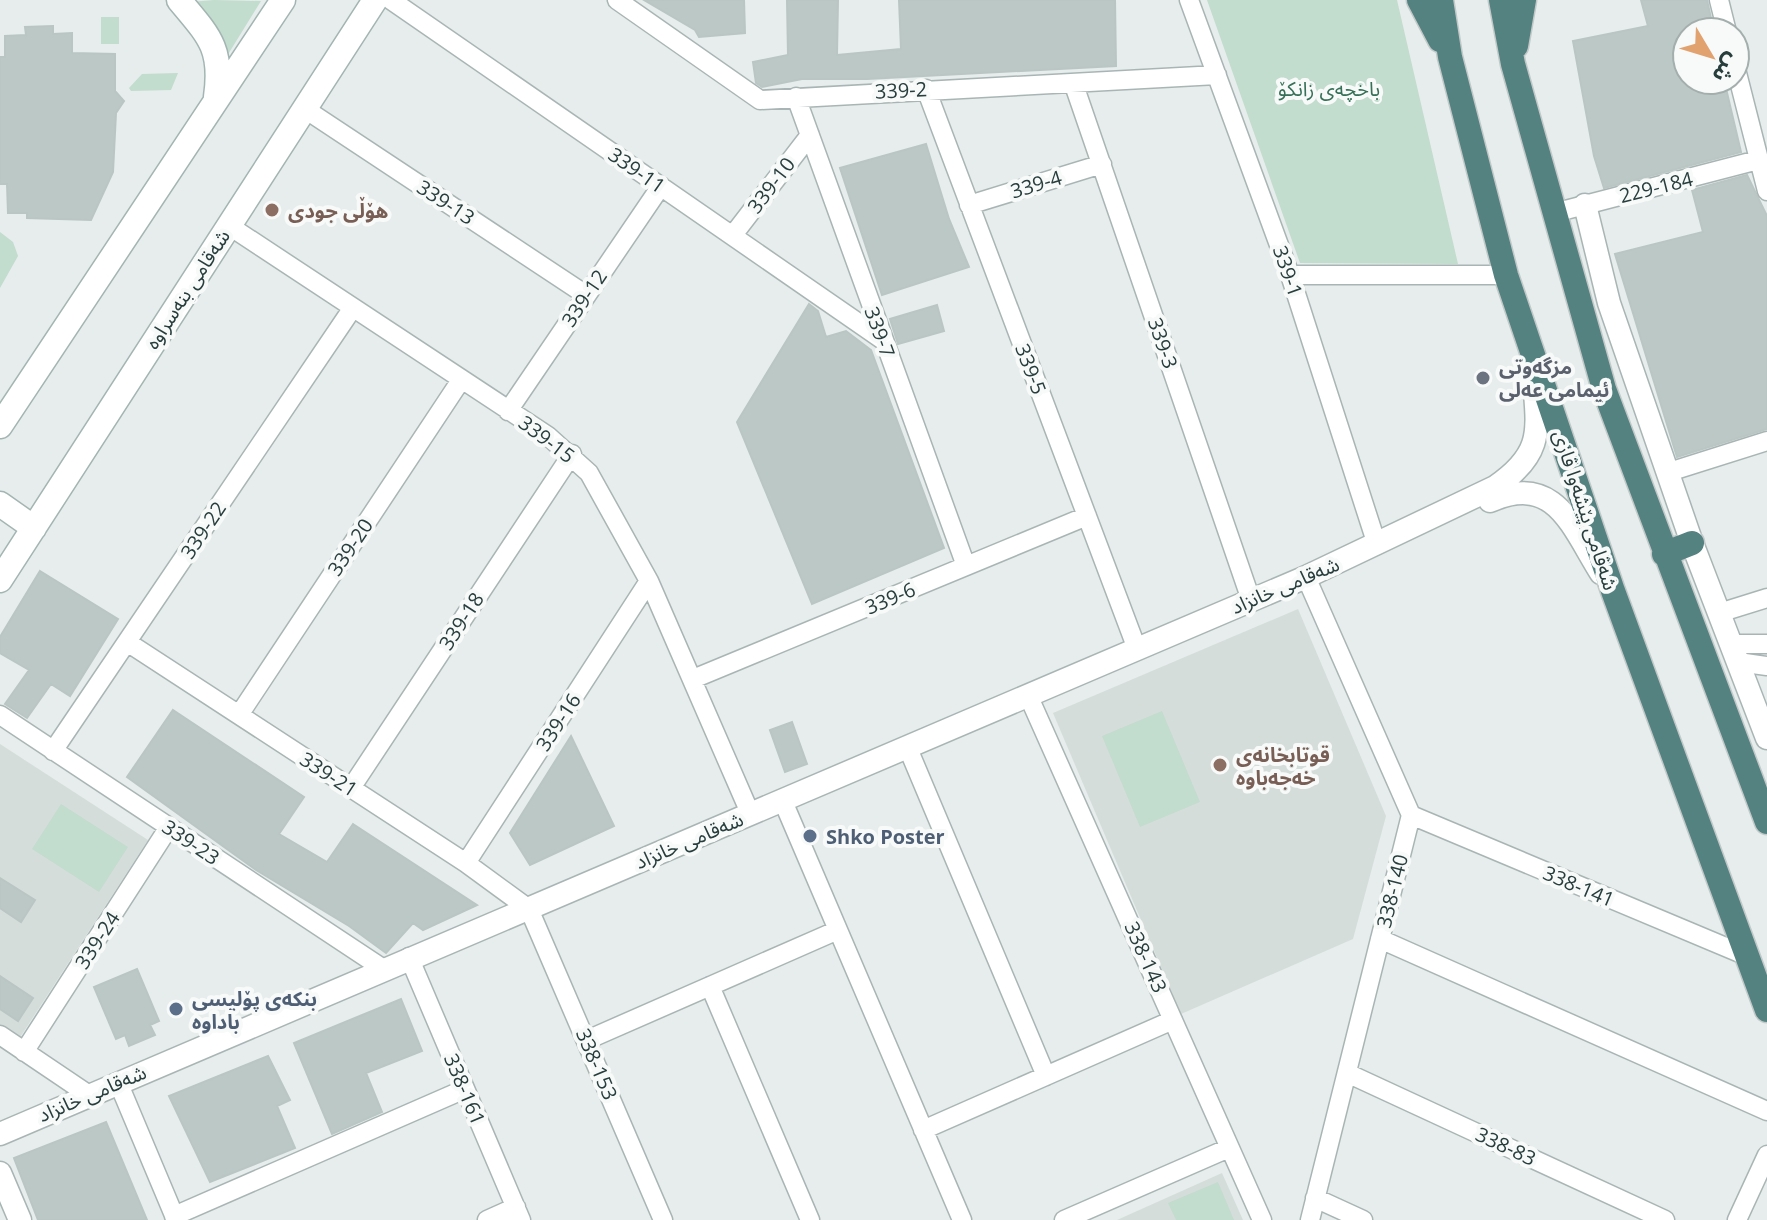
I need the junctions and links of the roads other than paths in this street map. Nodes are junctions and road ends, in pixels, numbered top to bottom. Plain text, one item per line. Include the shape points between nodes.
1 (179, 0) edge
2 (283, 0) edge
3 (375, 0) edge
4 (391, 0) edge
5 (617, 0) edge
6 (1189, 0) edge
7 (1419, 0) edge
8 (1441, 0) edge
9 (1501, 0) edge
10 (1524, 0) edge
11 (1450, 57) junction
12 (1513, 64) junction
13 (1217, 75) junction
14 (1074, 85) junction
15 (926, 89) junction
16 (1743, 96) edge
17 (796, 97) junction
18 (215, 102) junction
19 (305, 109) junction
20 (810, 135) junction
21 (1758, 160) junction
22 (1102, 164) junction
23 (661, 186) junction
24 (1767, 191) edge
25 (969, 205) junction
26 (1585, 205) junction
27 (1554, 213) junction
28 (228, 225) junction
29 (733, 235) junction
30 (1290, 275) junction
31 (1506, 275) junction
32 (586, 295) junction
33 (352, 309) junction
34 (883, 340) junction
35 (1532, 351) junction
36 (461, 380) junction
37 (508, 411) junction
38 (3, 415) edge
39 (1767, 441) edge
40 (572, 454) junction
41 (1669, 472) junction
42 (0, 504) edge
43 (1087, 516) junction
44 (34, 528) junction
45 (1692, 543) junction
46 (1377, 545) junction
47 (1664, 554) junction
48 (966, 566) junction
49 (1306, 577) junction
50 (0, 580) edge
51 (649, 581) junction
52 (1613, 591) junction
53 (1767, 598) edge
54 (1251, 600) junction
55 (1719, 613) junction
56 (127, 642) junction
57 (1767, 644) edge
58 (1137, 649) junction
59 (1734, 653) junction
60 (1767, 666) edge
61 (693, 679) junction
62 (1028, 695) junction
63 (0, 715) edge
64 (239, 715) junction
65 (1767, 738) edge
66 (907, 746) junction
67 (53, 751) junction
68 (351, 788) junction
69 (782, 799) junction
70 (750, 813) junction
71 (1411, 815) junction
72 (1767, 822) edge
73 (169, 827) junction
74 (466, 863) junction
75 (529, 909) junction
76 (838, 930) junction
77 (1380, 939) junction
78 (1747, 956) junction
79 (409, 957) junction
80 (382, 968) junction
81 (710, 986) junction
82 (1767, 1010) edge
83 (1173, 1020) junction
84 (0, 1035) edge
85 (587, 1040) junction
86 (24, 1052) junction
87 (1347, 1073) junction
88 (1046, 1076) junction
89 (118, 1082) junction
90 (465, 1089) junction
91 (89, 1095) junction
92 (1767, 1111) edge
93 (923, 1130) junction
94 (0, 1134) edge
95 (1229, 1148) junction
96 (1767, 1155) edge
97 (0, 1173) edge
98 (1315, 1198) junction
99 (518, 1214) edge
100 (175, 1218) edge
101 (20, 1220) edge
102 (487, 1220) edge
103 (663, 1220) edge
104 (810, 1220) edge
105 (962, 1220) edge
106 (1064, 1220) edge
107 (1262, 1220) edge
108 (1310, 1220) edge
109 (1363, 1220) edge
110 (1665, 1220) edge
111 (1737, 1220) edge

1 - 18 main road via 214,48 220,67
2 - 18 main road
3 - 19 main road, شەقامی بنەسراوە
4 - 23 street, 339-11
5 - 17 street, 339-2 via 760,100
6 - 13 street, 339-1
7 - 11 highway
8 - 11 highway, شەقامی پێشەوا قازی
9 - 12 highway
10 - 12 highway
11 - 31 highway, شەقامی پێشەوا قازی
12 - 27 highway
13 - 14 street, 339-2
13 - 30 street, 339-1
14 - 15 street, 339-2
14 - 22 street, 339-3
15 - 17 street, 339-2
15 - 25 street, 339-5
16 - 21 street
17 - 20 street, 339-7
18 - 38 main road
19 - 28 main road, شەقامی بنەسراوە
19 - 32 street, 339-13
20 - 29 street, 339-10
20 - 34 street, 339-7
21 - 24 street
21 - 26 street, 229-184
22 - 25 street, 339-4
22 - 54 street, 339-3
23 - 29 street, 339-11
23 - 32 street, 339-12
25 - 43 street, 339-5
26 - 27 street, 229-184
26 - 41 street via 1609,303
27 - 47 highway via 1604,389
28 - 33 street, 339-15
28 - 44 main road, شەقامی بنەسراوە
29 - 34 street, 339-11
30 - 31 street
30 - 46 street, 339-1
31 - 35 highway, شەقامی پێشەوا قازی
32 - 37 street, 339-12
33 - 36 street, 339-15
33 - 56 street, 339-22
34 - 48 street, 339-7
35 - 46 street, شەقامی خانزاد via 1536,434 1521,468 1495,487
35 - 52 highway, شەقامی پێشەوا قازی
36 - 37 street, 339-15
36 - 64 street, 339-20
37 - 40 street, 339-15
39 - 41 street
40 - 51 street, 339-15 via 589,473
40 - 68 street, 339-18
41 - 45 street
42 - 44 main road
43 - 48 street, 339-6
43 - 58 street, 339-5
44 - 50 main road, شەقامی بنەسراوە
45 - 47 highway
45 - 55 street
46 - 49 street, شەقامی خانزاد
46 - 52 street, شەقامی خانزاد via 1507,493 1538,492 1567,520
47 - 72 highway
48 - 61 street, 339-6
49 - 54 street, شەقامی خانزاد
49 - 71 street
51 - 61 street, 339-15
51 - 74 street, 339-16
52 - 78 highway, شەقامی پێشەوا قازی
53 - 55 street
54 - 58 street, شەقامی خانزاد
55 - 59 street
56 - 64 street, 339-21
56 - 67 street, 339-22
57 - 59 street
58 - 62 street, شەقامی خانزاد
59 - 60 street
59 - 65 street
61 - 70 street, 339-15
62 - 66 street, شەقامی خانزاد
62 - 83 street, 338-143
63 - 67 street, 339-23
64 - 68 street, 339-21
66 - 69 street, شەقامی خانزاد
66 - 88 street
67 - 73 street, 339-23
68 - 74 street, 339-21
69 - 70 street, شەقامی خانزاد
69 - 76 street
70 - 75 street, شەقامی خانزاد
71 - 77 street, 338-140
71 - 78 street, 338-141
73 - 80 street, 339-23
73 - 86 street, 339-24
74 - 75 street, 339-21
75 - 79 street, شەقامی خانزاد
75 - 85 street, 338-153
76 - 81 street
76 - 93 street
77 - 87 street, 338-140
77 - 92 street
78 - 82 highway, شەقامی پێشەوا قازی
79 - 80 street, شەقامی خانزاد
79 - 90 street, 338-161
80 - 89 street, شەقامی خانزاد
81 - 85 street
81 - 104 street
83 - 88 street
83 - 95 street, 338-143
84 - 86 street
85 - 103 street, 338-153
86 - 91 street
87 - 98 street, 338-140
87 - 110 street, 338-83
88 - 93 street
89 - 91 street, شەقامی خانزاد
89 - 100 street
90 - 99 street, 338-161
90 - 100 street
91 - 94 street, شەقامی خانزاد
93 - 105 street
95 - 106 street
95 - 107 street, 338-143
96 - 111 street
97 - 101 street
98 - 108 street, 338-140
98 - 109 street
99 - 102 street

